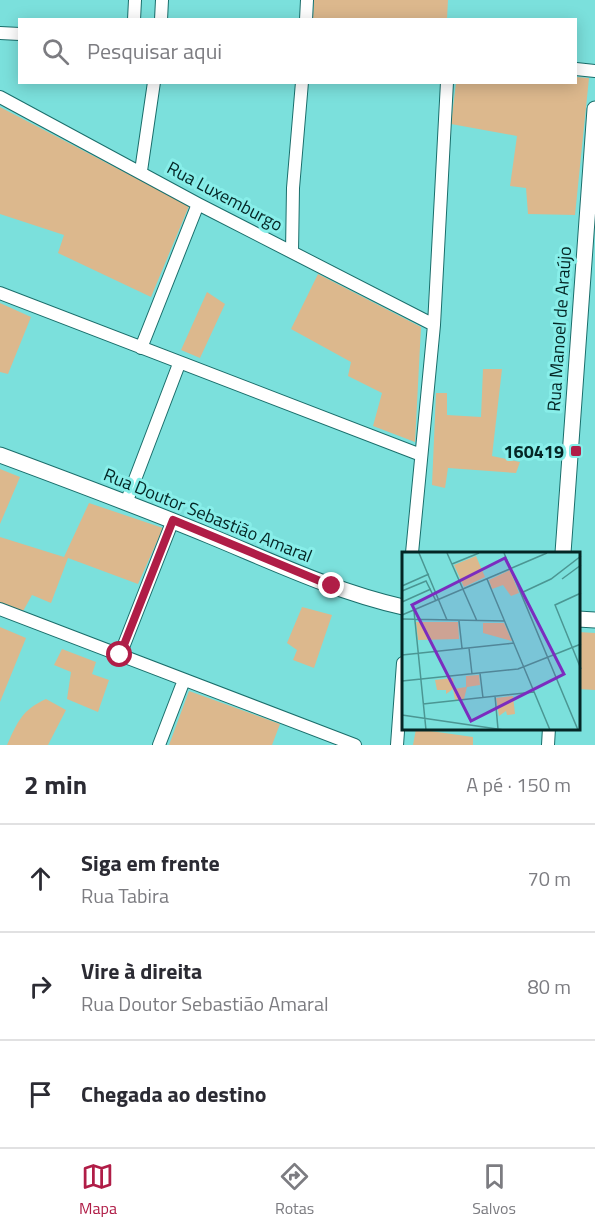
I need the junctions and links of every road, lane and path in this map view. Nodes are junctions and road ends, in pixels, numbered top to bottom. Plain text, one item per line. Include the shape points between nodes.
1 (135, 0) edge
2 (162, 0) edge
3 (307, 0) edge
4 (134, 18) edge
5 (161, 18) edge
6 (306, 18) edge
7 (0, 33) edge
8 (18, 34) edge
9 (577, 69) edge
10 (595, 71) edge
11 (154, 84) edge
12 (302, 84) edge
13 (447, 84) edge
14 (0, 97) edge
15 (595, 109) edge
16 (141, 171) junction
17 (198, 204) junction
18 (591, 222) edge
19 (292, 252) junction
20 (0, 294) edge
21 (434, 325) junction
22 (141, 348) junction
23 (179, 364) junction
24 (0, 455) edge
25 (421, 455) junction
26 (126, 503) junction
27 (173, 520) junction
28 (412, 552) edge
29 (563, 552) edge
30 (402, 607) edge
31 (0, 609) edge
32 (580, 619) edge
33 (595, 620) edge
34 (120, 655) junction
35 (402, 677) edge
36 (184, 680) junction
37 (549, 730) edge
38 (159, 745) edge
39 (355, 745) edge
40 (397, 745) edge
41 (548, 745) edge

1 - 4 street
2 - 5 street
3 - 6 street
7 - 8 street
9 - 10 street
11 - 16 street
12 - 19 street
13 - 21 street
14 - 16 street, Rua Luxemburgo
15 - 18 street, Rua Manoel de Araújo
16 - 17 street, Rua Luxemburgo
17 - 19 street, Rua Luxemburgo
17 - 22 street
18 - 29 street, Rua Manoel de Araújo
19 - 21 street, Rua Luxemburgo
20 - 22 street
21 - 25 street
22 - 23 street
23 - 25 street
23 - 26 street
24 - 26 street, Rua Doutor Sebastião Amaral
25 - 28 street
26 - 27 street, Rua Doutor Sebastião Amaral
27 - 30 street, Rua Doutor Sebastião Amaral via 332,586
27 - 34 street
31 - 34 street
32 - 33 street
34 - 36 street
35 - 40 street
36 - 38 street
36 - 39 street
37 - 41 street

